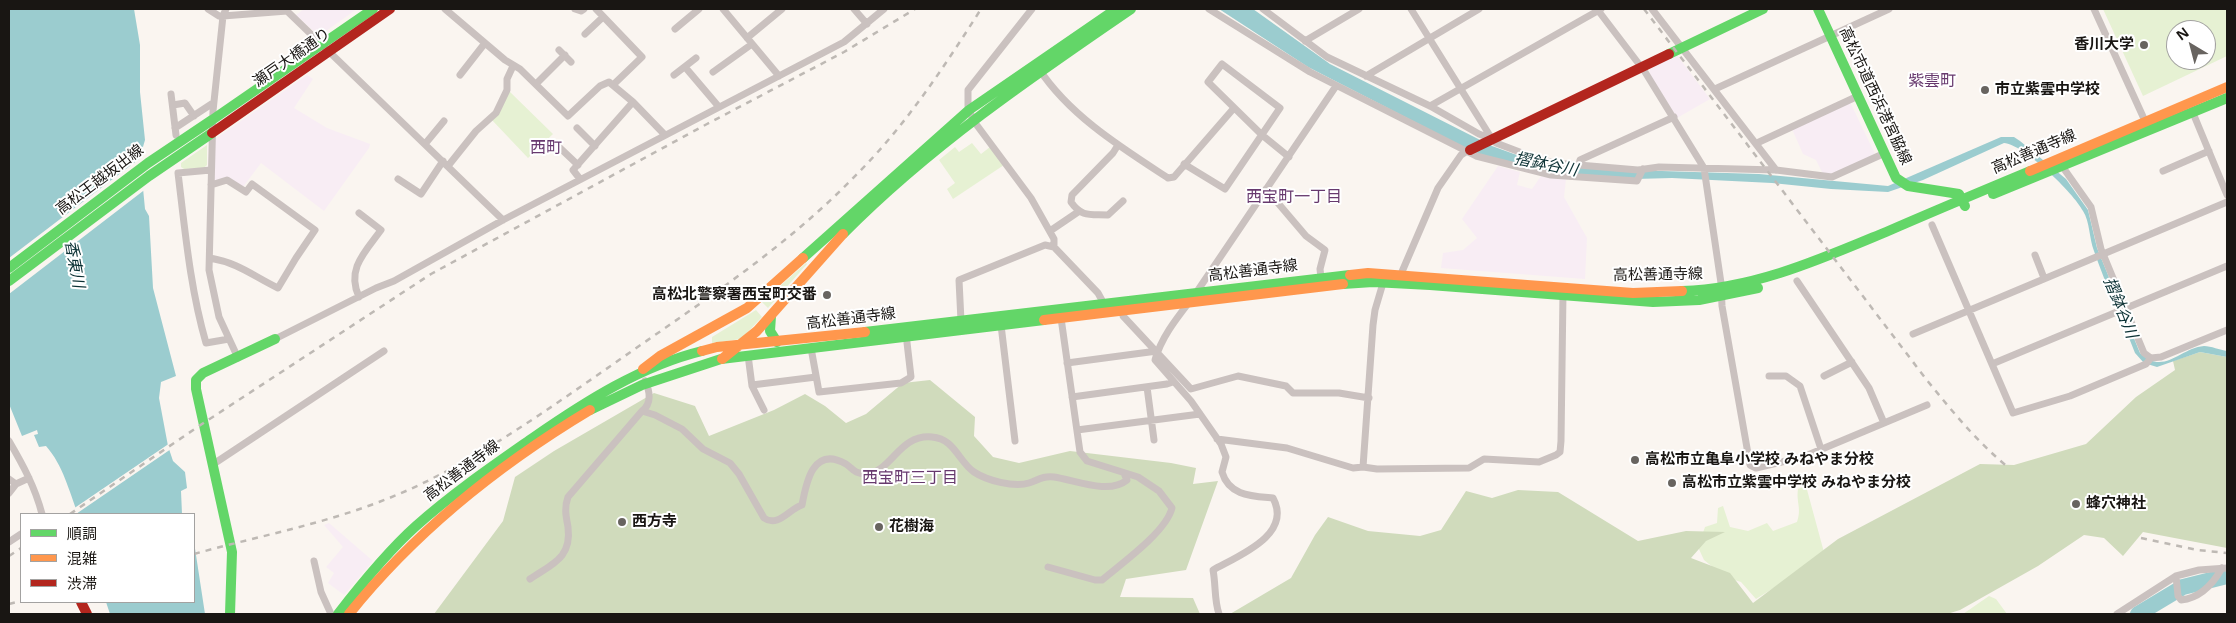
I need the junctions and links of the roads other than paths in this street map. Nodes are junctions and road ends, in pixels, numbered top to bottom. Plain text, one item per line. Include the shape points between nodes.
1 (208, 9) edge
2 (373, 9) edge
3 (390, 9) edge
4 (445, 9) edge
5 (575, 9) edge
6 (584, 9) edge
7 (596, 9) edge
8 (699, 9) edge
9 (723, 9) edge
10 (782, 9) edge
11 (854, 9) edge
12 (884, 9) edge
13 (1032, 9) edge
14 (1116, 9) edge
15 (1131, 9) edge
16 (1209, 9) edge
17 (1263, 9) edge
18 (1359, 9) edge
19 (1411, 9) edge
20 (1479, 9) edge
21 (1599, 9) edge
22 (1652, 9) edge
23 (1763, 9) edge
24 (1818, 9) edge
25 (1889, 9) edge
26 (2094, 9) edge
27 (286, 10) edge
28 (224, 12) edge
29 (603, 16) junction
30 (867, 24) junction
31 (675, 29) dead end
32 (586, 34) dead end
33 (1830, 36) junction
34 (1430, 38) junction
35 (749, 41) junction
36 (1305, 41) junction
37 (485, 43) junction
38 (326, 47) junction
39 (1682, 48) junction
40 (696, 58) dead end
41 (571, 62) dead end
42 (513, 66) junction
43 (685, 67) junction
44 (1038, 67) junction
45 (1641, 67) junction
46 (712, 72) dead end
47 (460, 75) dead end
48 (674, 75) dead end
49 (778, 76) junction
50 (1366, 76) junction
51 (536, 84) junction
52 (613, 85) junction
53 (1336, 86) junction
54 (2227, 87) edge
55 (1461, 88) junction
56 (1714, 89) junction
57 (172, 94) dead end
58 (1858, 96) junction
59 (2227, 98) edge
60 (633, 102) junction
61 (213, 103) junction
62 (173, 105) junction
63 (1430, 106) junction
64 (719, 107) junction
65 (1234, 108) junction
66 (969, 110) junction
67 (2193, 113) junction
68 (194, 116) junction
69 (1674, 117) junction
70 (212, 120) junction
71 (973, 120) junction
72 (444, 121) dead end
73 (2145, 121) junction
74 (577, 128) dead end
75 (212, 133) junction
76 (665, 135) junction
77 (1262, 135) junction
78 (1489, 141) junction
79 (1757, 143) junction
80 (425, 144) junction
81 (1118, 145) junction
82 (595, 146) junction
83 (559, 147) dead end
84 (1467, 151) junction
85 (2209, 151) junction
86 (1885, 153) junction
87 (1288, 157) junction
88 (445, 163) junction
89 (1184, 164) junction
90 (578, 165) junction
91 (1579, 165) junction
92 (2062, 166) junction
93 (1704, 169) junction
94 (211, 170) junction
95 (1643, 170) junction
96 (1776, 170) junction
97 (2163, 171) dead end
98 (398, 179) dead end
99 (580, 179) junction
100 (211, 185) junction
101 (1266, 189) junction
102 (2227, 196) edge
103 (1122, 201) dead end
104 (2227, 202) edge
105 (1963, 203) junction
106 (1078, 212) junction
107 (360, 213) dead end
108 (504, 220) junction
109 (1932, 224) dead end
110 (1050, 231) junction
111 (1054, 246) junction
112 (2035, 254) dead end
113 (2100, 255) junction
114 (210, 258) junction
115 (2227, 266) edge
116 (9, 268) edge
117 (1401, 274) junction
118 (1321, 278) junction
119 (2044, 278) junction
120 (9, 281) edge
121 (1797, 281) dead end
122 (1383, 283) junction
123 (1563, 292) junction
124 (1722, 292) junction
125 (1196, 293) junction
126 (359, 297) junction
127 (1189, 302) junction
128 (1104, 304) junction
129 (1123, 310) junction
130 (1969, 310) junction
131 (2123, 310) junction
132 (771, 316) junction
133 (1061, 318) junction
134 (961, 321) junction
135 (1001, 326) junction
136 (2227, 330) edge
137 (906, 332) junction
138 (1913, 334) dead end
139 (229, 339) junction
140 (275, 339) joint
141 (776, 342) junction
142 (741, 345) junction
143 (811, 348) junction
144 (384, 351) dead end
145 (1157, 351) junction
146 (748, 356) junction
147 (238, 358) junction
148 (721, 359) junction
149 (2149, 360) junction
150 (1852, 362) junction
151 (1068, 363) junction
152 (1992, 364) junction
153 (641, 371) junction
154 (1769, 376) dead end
155 (1824, 376) dead end
156 (816, 377) junction
157 (1173, 382) junction
158 (646, 383) junction
159 (752, 385) junction
160 (1147, 387) junction
161 (1072, 397) junction
162 (1369, 398) junction
163 (1927, 405) dead end
164 (764, 410) dead end
165 (642, 411) junction
166 (1200, 414) junction
167 (1151, 420) junction
168 (1884, 423) junction
169 (1077, 430) junction
170 (1217, 439) junction
171 (1154, 440) dead end
172 (9, 441) edge
173 (1016, 441) dead end
174 (1822, 449) junction
175 (212, 464) junction
176 (1363, 467) junction
177 (1124, 473) junction
178 (30, 478) junction
179 (9, 479) edge
180 (16, 484) junction
181 (9, 493) edge
182 (42, 513) edge
183 (20, 535) edge
184 (9, 542) edge
185 (314, 561) dead end
186 (1048, 567) dead end
187 (2225, 568) edge
188 (2176, 576) junction
189 (530, 579) dead end
190 (230, 614) edge
191 (331, 614) edge
192 (338, 614) edge
193 (349, 614) edge
194 (1219, 614) edge
195 (2117, 614) edge

1 - 28 street
2 - 38 main road, 瀬戸大橋通り
3 - 38 main road, 瀬戸大橋通り
4 - 37 street
5 - 6 street
7 - 29 street
8 - 31 street
9 - 35 street
10 - 35 street
11 - 30 street
12 - 30 street
13 - 66 street via 968,90
14 - 44 main road
15 - 44 main road
16 - 53 street
17 - 36 street
18 - 36 street
19 - 34 street
20 - 34 street
21 - 45 street
21 - 55 street
22 - 39 street
23 - 39 main road
24 - 33 main road, 高松市道西浜港宮脇線
25 - 33 street
26 - 73 street
27 - 28 street
27 - 38 street
28 - 61 street
29 - 32 street
29 - 52 street via 642,57
30 - 49 street via 844,42
33 - 56 street
33 - 58 main road, 高松市道西浜港宮脇線
34 - 50 street
34 - 55 street
35 - 46 street
35 - 49 street
36 - 50 street via 1327,57
37 - 42 street
37 - 47 street
38 - 70 main road, 瀬戸大橋通り
38 - 75 main road, 瀬戸大橋通り
38 - 80 street
39 - 45 main road
39 - 56 street
40 - 43 street
41 - 51 street via 562,53
42 - 51 street
42 - 88 street via 496,114
43 - 48 street
43 - 64 street
44 - 66 main road
44 - 71 main road
44 - 81 street via 1046,80 1098,132
45 - 69 street
45 - 78 main road
49 - 64 street
50 - 63 street
51 - 52 street via 568,116 604,83
52 - 60 street
53 - 84 street
53 - 87 street
54 - 73 main road, 高松善通寺線
55 - 63 street
55 - 78 street
56 - 79 street
57 - 62 street
58 - 79 street
58 - 86 main road, 高松市道西浜港宮脇線
59 - 67 main road, 高松善通寺線
60 - 76 street
60 - 82 street
61 - 68 street
61 - 70 street
62 - 68 street via 185,103
62 - 68 street via 175,131
63 - 78 street
64 - 76 street
65 - 77 street
65 - 77 street via 1208,82 1222,64 1280,108
65 - 89 street
66 - 71 street
66 - 153 main road via 755,301 660,356
67 - 85 street
67 - 92 main road, 高松善通寺線
69 - 91 street via 1580,160
69 - 93 street
70 - 75 street
70 - 116 main road, 高松王越坂出線 via 148,163
71 - 110 street via 1031,198
71 - 132 main road via 842,235
72 - 80 street
73 - 105 main road, 高松善通寺線
74 - 82 street
75 - 94 street
75 - 120 main road, 高松王越坂出線
76 - 99 street
77 - 87 street
77 - 89 street via 1225,189
78 - 84 main road
78 - 91 street via 1538,159
79 - 96 street
80 - 88 street
81 - 89 street via 1168,178
81 - 106 street via 1072,195 1071,202
82 - 90 street
83 - 90 street
84 - 95 street via 1551,175 1637,181
84 - 117 street via 1438,188
85 - 97 street
85 - 102 street
86 - 96 street via 1832,177
86 - 105 main road, 高松市道西浜港宮脇線 via 1896,178 1904,184 1954,192 1959,194
87 - 101 street
88 - 98 street via 421,194
88 - 108 street
90 - 99 street via 573,170
91 - 95 street
92 - 105 main road, 高松善通寺線
92 - 113 street via 2091,207
93 - 95 street via 1659,167
93 - 96 street
93 - 124 street
94 - 100 street
94 - 139 street via 178,170 191,278 206,343
99 - 108 street
100 - 114 street
100 - 114 street via 228,180 246,192 252,184 315,230 278,288 242,267
101 - 118 street via 1306,236 1325,250
101 - 125 street
103 - 106 street via 1108,215
104 - 113 street
105 - 124 main road, 高松善通寺線 via 1798,276 1769,285
106 - 110 street
107 - 126 street via 381,230 360,260 353,278
108 - 126 street via 394,282
109 - 130 street
110 - 111 street
111 - 128 street via 1098,293
111 - 134 street via 1045,245 958,280
112 - 119 street
113 - 119 street
113 - 131 street
114 - 139 street via 219,316
115 - 131 street
117 - 118 main road, 高松善通寺線 via 1368,273
117 - 123 main road, 高松善通寺線
118 - 125 main road, 高松善通寺線
119 - 130 street
121 - 150 street
122 - 123 main road, 高松善通寺線
122 - 127 main road, 高松善通寺線 via 1333,285
122 - 162 street via 1374,310
123 - 124 main road, 高松善通寺線 via 1664,302
123 - 176 street via 1561,441 1560,452 1556,456 1539,462 1484,459 1469,468
124 - 174 street via 1750,465 1756,468
125 - 127 street
125 - 128 main road, 高松善通寺線
126 - 140 street
127 - 129 main road, 高松善通寺線
127 - 145 street
128 - 134 main road, 高松善通寺線
129 - 133 main road, 高松善通寺線
129 - 145 street via 1123,316
130 - 138 street
130 - 152 street
131 - 149 street
131 - 152 street
132 - 141 main road via 770,331
132 - 142 main road
133 - 135 main road, 高松善通寺線
133 - 151 street
134 - 137 main road, 高松善通寺線
135 - 137 main road, 高松善通寺線
135 - 173 street
136 - 149 street
137 - 141 main road, 高松善通寺線
137 - 143 main road, 高松善通寺線
137 - 156 street via 911,377 905,382 822,393 817,389
139 - 147 street
140 - 147 main road
141 - 142 main road, 高松善通寺線
142 - 148 main road
142 - 153 main road, 高松善通寺線 via 698,350
143 - 146 main road, 高松善通寺線
143 - 156 street
144 - 175 street
145 - 151 street
145 - 157 street via 1155,360
145 - 162 street via 1191,389 1238,376 1286,386 1293,393 1339,393
146 - 148 main road, 高松善通寺線
146 - 159 street
147 - 175 main road via 203,373 196,380
148 - 158 main road, 高松善通寺線
149 - 152 street via 2070,396 2013,413
150 - 155 street
150 - 168 street via 1869,388
151 - 161 street
153 - 158 street
153 - 192 main road, 高松善通寺線 via 564,416 453,496 392,550
154 - 174 street via 1786,376 1800,386
156 - 159 street
157 - 160 street
157 - 166 street
158 - 165 street via 650,397
158 - 193 main road, 高松善通寺線 via 569,424 465,497 398,557
159 - 164 street
160 - 161 street
160 - 167 street
161 - 169 street
162 - 176 street
163 - 168 street
165 - 177 street via 682,429 703,449 730,463 764,518 775,522 802,505 808,477 819,462 836,460 855,473 866,474 879,470 905,444 917,438 932,437 947,442 974,472 1011,484 1028,484 1039,477 1052,477 1102,486 1121,485 1127,480
165 - 189 street via 568,497 564,507 568,546 561,559
166 - 167 street
166 - 170 street
167 - 169 street
167 - 171 street
168 - 174 street
169 - 177 street via 1080,452 1087,461
170 - 176 street via 1287,448 1353,468
170 - 194 street via 1226,457 1222,472 1229,486 1246,495 1273,498 1277,511 1277,520 1264,541 1213,570
172 - 178 street
175 - 190 main road via 232,552
177 - 186 street via 1138,477 1159,491 1172,508 1162,529 1102,580
178 - 180 street
178 - 182 street
179 - 180 street
180 - 181 street
183 - 184 street
185 - 191 street via 321,592
187 - 188 street
187 - 188 street via 2209,588 2188,600 2181,600 2178,596
188 - 195 street

